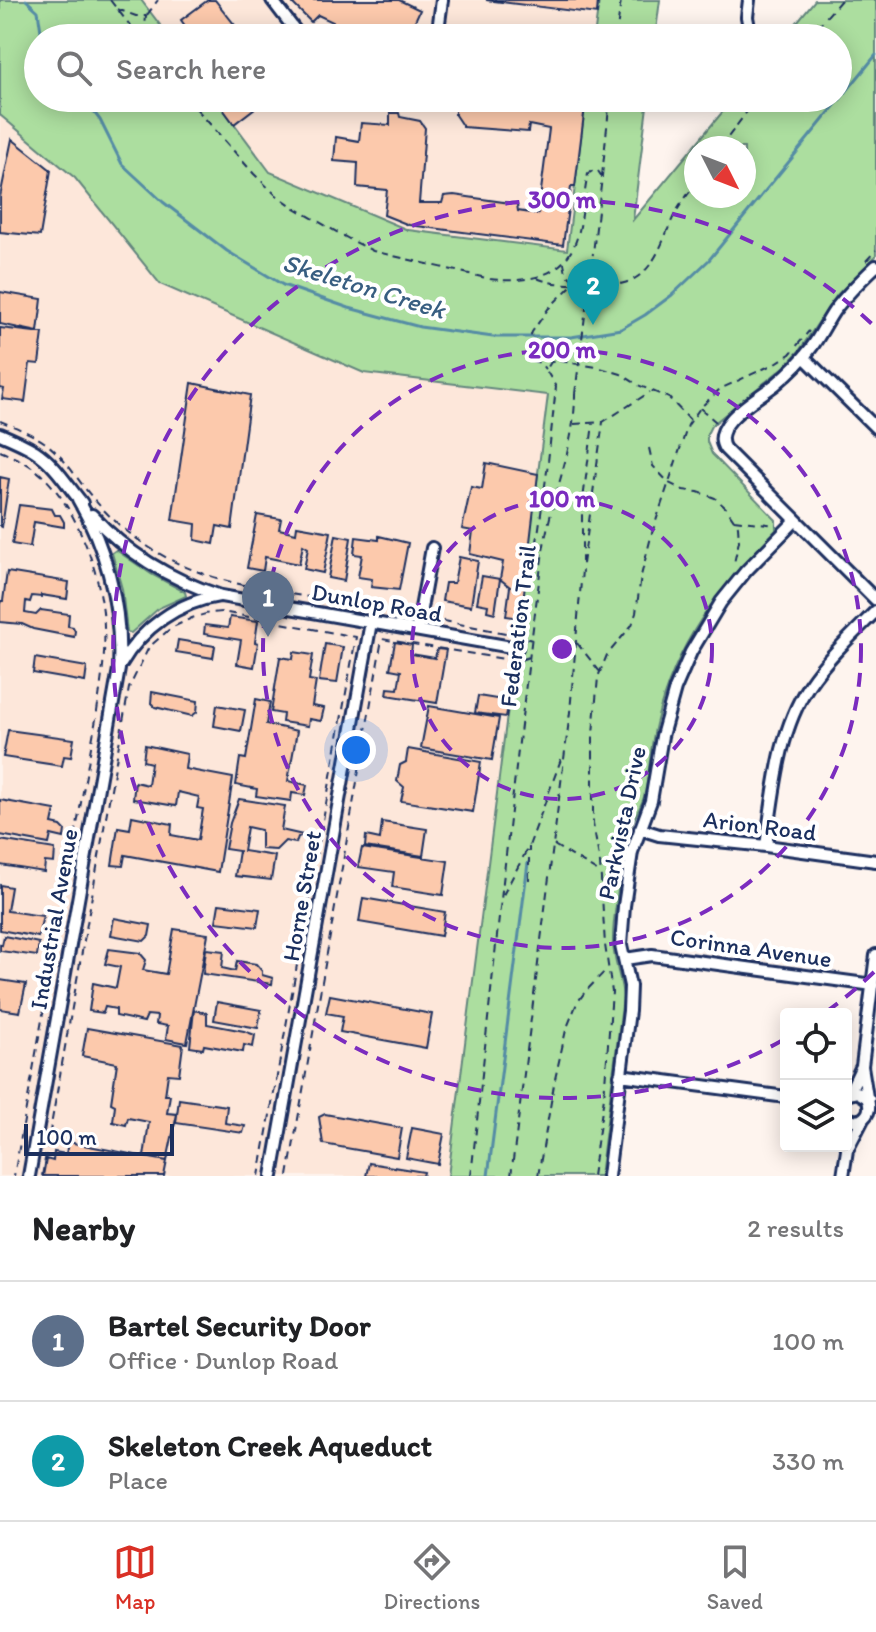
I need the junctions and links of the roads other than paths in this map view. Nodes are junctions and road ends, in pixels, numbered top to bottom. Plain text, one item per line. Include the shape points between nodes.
1 (272, 0) edge
2 (442, 0) edge
3 (749, 0) edge
4 (290, 24) edge
5 (439, 24) edge
6 (748, 24) edge
7 (871, 263) edge
8 (804, 357) junction
9 (876, 428) edge
10 (0, 434) edge
11 (78, 499) junction
12 (796, 520) junction
13 (432, 548) dead end
14 (221, 596) junction
15 (876, 600) edge
16 (876, 611) edge
17 (371, 622) junction
18 (417, 630) junction
19 (517, 648) dead end
20 (119, 669) junction
21 (640, 829) junction
22 (766, 846) junction
23 (876, 861) edge
24 (876, 955) edge
25 (625, 959) junction
26 (873, 985) junction
27 (862, 1066) junction
28 (620, 1075) junction
29 (852, 1085) edge
30 (852, 1093) edge
31 (780, 1096) edge
32 (870, 1099) edge
33 (868, 1117) edge
34 (852, 1142) edge
35 (847, 1152) edge
36 (29, 1176) edge
37 (272, 1176) edge
38 (608, 1176) edge
39 (843, 1176) edge

1 - 4 street
2 - 5 street
3 - 6 street
7 - 8 street
8 - 9 street
8 - 12 street via 744,408 722,433 721,442
10 - 11 street, Dunlop Road via 40,455
11 - 14 street, Dunlop Road via 135,554
11 - 20 street, Industrial Avenue via 97,533 113,584
12 - 15 street
12 - 21 street, Parkvista Drive via 721,602 691,652 669,707 653,794
13 - 18 street
14 - 17 street, Dunlop Road
14 - 20 street, Industrial Avenue via 202,599 151,627
16 - 22 street via 823,666 798,707 784,741
17 - 18 street, Dunlop Road
17 - 37 street, Horne Street
18 - 19 street, Dunlop Road
20 - 36 street, Industrial Avenue
21 - 22 street, Arion Road
21 - 25 street, Parkvista Drive via 624,906
22 - 23 street, Arion Road
24 - 26 street
25 - 26 street, Corinna Avenue via 652,955
25 - 28 street, Parkvista Drive via 630,997
26 - 27 street
27 - 29 street
27 - 32 street
28 - 31 street
28 - 38 street, Parkvista Drive
30 - 32 street
32 - 33 street
33 - 34 street
35 - 39 street

